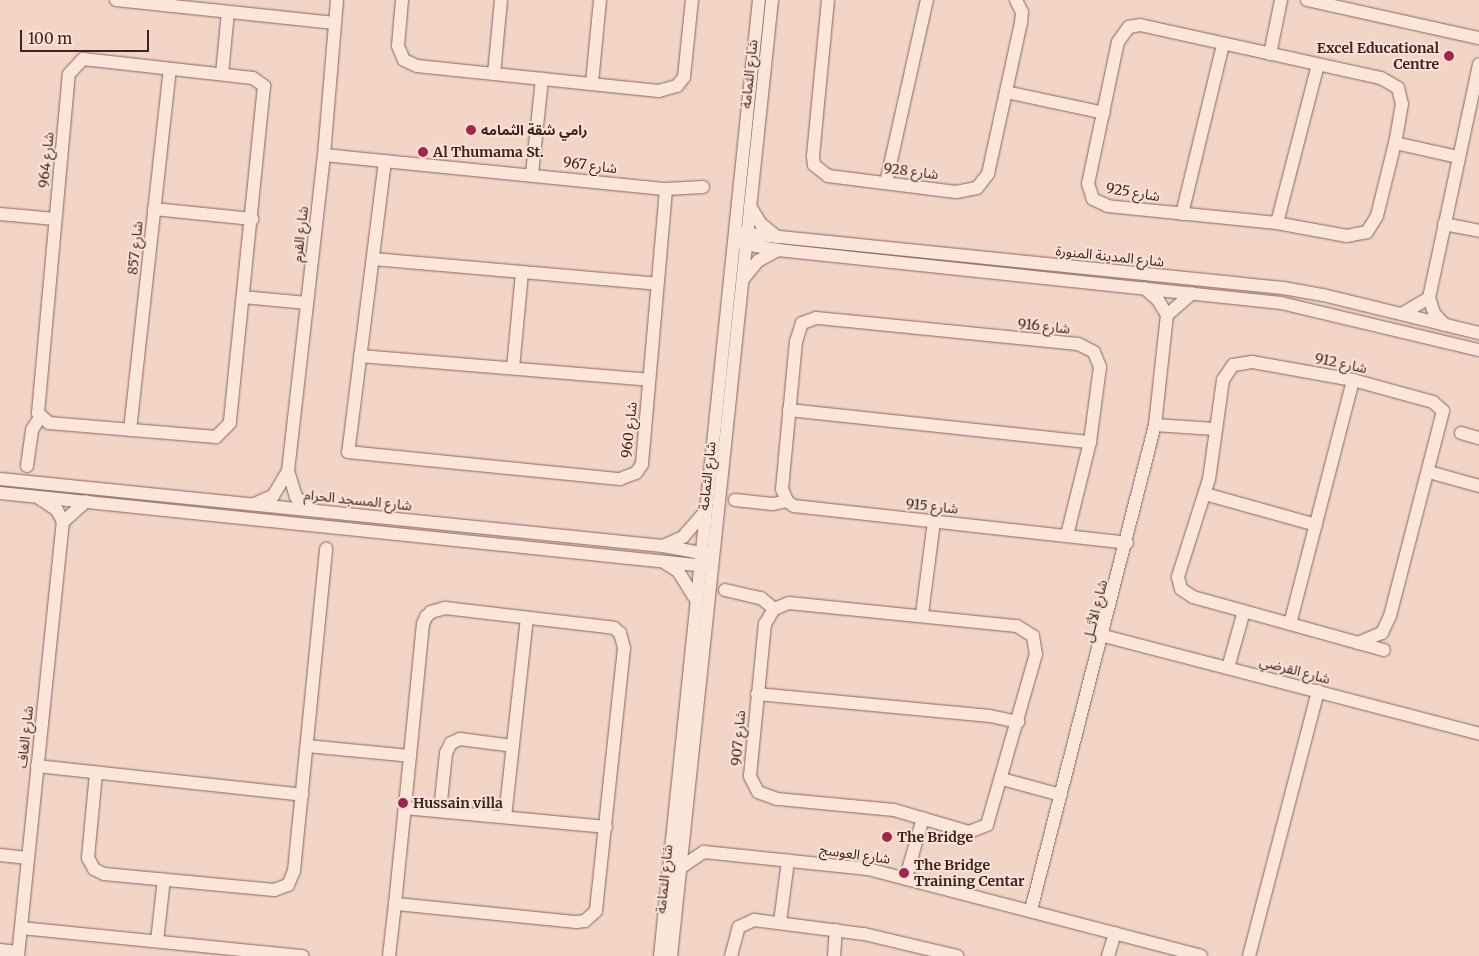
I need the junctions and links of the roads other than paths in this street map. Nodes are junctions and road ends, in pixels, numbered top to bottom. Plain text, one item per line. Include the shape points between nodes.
1 (118, 0) edge
2 (337, 0) edge
3 (402, 0) edge
4 (501, 0) edge
5 (600, 0) edge
6 (692, 0) edge
7 (759, 0) edge
8 (772, 0) edge
9 (828, 0) edge
10 (927, 0) edge
11 (1016, 0) edge
12 (1282, 0) edge
13 (1307, 0) edge
14 (228, 12) junction
15 (335, 23) junction
16 (1479, 38) edge
17 (1223, 44) junction
18 (1270, 54) junction
19 (1479, 64) edge
20 (1318, 65) junction
21 (170, 69) junction
22 (222, 74) junction
23 (494, 74) junction
24 (542, 79) junction
25 (592, 83) junction
26 (1006, 92) junction
27 (1104, 113) junction
28 (1395, 143) junction
29 (324, 155) junction
30 (1458, 157) junction
31 (385, 161) junction
32 (532, 174) junction
33 (886, 183) junction
34 (703, 187) dead end
35 (666, 190) junction
36 (750, 206) junction
37 (154, 209) junction
38 (0, 214) edge
39 (1182, 214) junction
40 (55, 219) junction
41 (252, 219) junction
42 (1277, 223) junction
43 (1444, 224) junction
44 (1479, 231) edge
45 (742, 236) junction
46 (778, 244) junction
47 (373, 258) junction
48 (522, 272) junction
49 (743, 279) junction
50 (657, 284) junction
51 (1144, 288) junction
52 (1192, 293) junction
53 (243, 298) junction
54 (1429, 298) junction
55 (307, 303) junction
56 (1402, 314) junction
57 (1167, 315) junction
58 (1445, 325) junction
59 (1479, 333) edge
60 (1479, 350) edge
61 (360, 356) junction
62 (514, 368) junction
63 (649, 380) junction
64 (1353, 380) junction
65 (789, 410) junction
66 (38, 413) junction
67 (1155, 425) junction
68 (1214, 429) junction
69 (130, 430) junction
70 (1462, 433) dead end
71 (1479, 438) edge
72 (1090, 442) junction
73 (27, 466) dead end
74 (288, 471) junction
75 (1429, 472) junction
76 (0, 479) edge
77 (1479, 486) edge
78 (0, 493) edge
79 (1205, 494) junction
80 (35, 496) junction
81 (735, 500) dead end
82 (86, 501) junction
83 (787, 501) junction
84 (251, 505) junction
85 (314, 511) junction
86 (704, 512) junction
87 (934, 521) junction
88 (63, 522) junction
89 (1316, 525) junction
90 (1067, 535) junction
91 (1127, 543) junction
92 (663, 546) junction
93 (326, 549) dead end
94 (661, 561) junction
95 (706, 561) junction
96 (725, 590) dead end
97 (696, 601) junction
98 (774, 609) junction
99 (1244, 611) junction
100 (922, 614) junction
101 (527, 618) junction
102 (1290, 624) junction
103 (1104, 636) junction
104 (1358, 643) junction
105 (1384, 650) dead end
106 (1228, 668) junction
107 (1318, 691) junction
108 (757, 694) junction
109 (1018, 722) junction
110 (1479, 734) edge
111 (307, 746) junction
112 (513, 746) junction
113 (410, 756) junction
114 (37, 766) junction
115 (96, 773) junction
116 (1002, 779) junction
117 (1061, 795) junction
118 (302, 796) junction
119 (404, 808) junction
120 (440, 811) junction
121 (506, 817) junction
122 (923, 818) junction
123 (606, 827) junction
124 (684, 831) junction
125 (704, 852) junction
126 (0, 855) edge
127 (28, 858) junction
128 (788, 861) junction
129 (680, 868) junction
130 (906, 878) junction
131 (164, 879) junction
132 (395, 904) junction
133 (1031, 910) junction
134 (780, 922) junction
135 (21, 928) junction
136 (836, 930) junction
137 (1115, 933) junction
138 (157, 942) junction
139 (0, 950) edge
140 (239, 953) edge
141 (932, 953) edge
142 (18, 954) edge
143 (303, 956) edge
144 (390, 956) edge
145 (660, 956) edge
146 (671, 956) edge
147 (731, 956) edge
148 (834, 956) edge
149 (957, 956) edge
150 (1108, 956) edge
151 (1201, 956) edge
152 (1249, 956) edge

1 - 14 street
2 - 15 street, شارع القرم
3 - 23 street via 398,46 404,60 417,66
4 - 23 street
5 - 25 street
6 - 25 street via 686,68 677,86 659,91
7 - 45 street, شارع الثمامة via 747,95
8 - 36 street, شارع الثمامة
9 - 33 street, شارع 928 via 814,165 828,176
10 - 33 street
11 - 26 street, شارع 928 via 1022,12 1021,23
12 - 18 street
13 - 16 street
14 - 15 street
14 - 22 street
15 - 29 street, شارع القرم
17 - 18 street, شارع 925
17 - 27 street, شارع 925 via 1150,26 1130,27 1118,42
17 - 39 street
18 - 20 street, شارع 925
19 - 30 street
20 - 28 street, شارع 925 via 1381,78 1398,88 1402,104
20 - 42 street
21 - 22 street, شارع 964
21 - 37 street, شارع 857
21 - 40 street, شارع 964 via 83,58 75,65 69,74
22 - 41 street, شارع 964 via 253,78 261,82 265,91
23 - 24 street
24 - 25 street
24 - 32 street
26 - 27 street
26 - 33 street, شارع 928 via 988,174 977,188 956,192
27 - 39 street, شارع 925 via 1088,184 1093,199 1108,206
28 - 30 street
28 - 42 street, شارع 925 via 1376,216 1366,232 1347,236
29 - 31 street, شارع 967
29 - 55 street, شارع القرم
30 - 43 street
31 - 32 street, شارع 967
31 - 47 street
32 - 35 street, شارع 967
34 - 35 street, شارع 967
35 - 50 street, شارع 960
36 - 45 street, شارع الثمامة
36 - 46 street
37 - 41 street
37 - 69 street, شارع 857
38 - 40 street
39 - 42 street, شارع 925
40 - 66 street, شارع 964
41 - 53 street
43 - 44 street
43 - 54 street
45 - 46 street, شارع المدينة المنورة
45 - 49 street, شارع الثمامة
45 - 86 street, شارع الثمامة
46 - 49 street
46 - 51 street, شارع المدينة المنورة
46 - 56 street, شارع المدينة المنورة via 1283,288
47 - 48 street
47 - 61 street
48 - 50 street
48 - 62 street
49 - 95 street, شارع الثمامة
50 - 63 street, شارع 960
51 - 52 street, شارع المدينة المنورة
51 - 57 street via 1158,300
52 - 57 street
52 - 60 street, شارع المدينة المنورة via 1303,306
53 - 55 street
53 - 69 street via 227,429 216,437
54 - 56 street
54 - 58 street via 1434,313
55 - 74 street, شارع القرم
56 - 58 street, شارع المدينة المنورة
57 - 67 street, شارع الأثــل
58 - 59 street, شارع المدينة المنورة
61 - 62 street
61 - 63 street, شارع 960 via 348,452 620,480 629,478 642,464
62 - 63 street
64 - 68 street, شارع 912 via 1252,362 1233,365 1224,380
64 - 75 street, شارع 912 via 1439,405 1444,418
64 - 89 street
65 - 72 street
65 - 72 street, شارع 916 via 796,341 802,323 816,318 1086,347 1098,358 1100,367
65 - 83 street via 782,489
66 - 69 street via 49,422
66 - 73 street, شارع 964
67 - 68 street
67 - 91 street, شارع الأثــل
68 - 79 street, شارع 912
70 - 71 street
72 - 90 street, شارع 916
74 - 84 street, شارع القرم via 273,496
74 - 85 street, شارع القرم via 296,497
75 - 77 street
75 - 104 street, شارع 912 via 1390,616 1382,633
76 - 84 street, شارع المسجد الحرام
78 - 80 street
79 - 89 street
79 - 99 street, شارع 912 via 1178,583 1185,594 1193,598
80 - 82 street
80 - 88 street via 47,501
81 - 83 street, شارع 915 via 772,504
82 - 88 street
82 - 94 street
83 - 87 street, شارع 915 via 802,509
84 - 85 street, شارع المسجد الحرام
85 - 92 street, شارع المسجد الحرام
86 - 92 street via 683,537
86 - 95 street, شارع الثمامة
87 - 90 street, شارع 915
87 - 100 street
88 - 114 street, شارع الغاف
89 - 102 street
90 - 91 street, شارع 915
91 - 103 street, شارع الأثــل
92 - 95 street, شارع المسجد الحرام
93 - 111 street
94 - 95 street
94 - 97 street via 678,571
95 - 97 street, شارع الثمامة
95 - 124 street, شارع الثمامة via 698,700
96 - 98 street via 761,598
97 - 145 street, شارع الثمامة
98 - 100 street via 789,603
98 - 108 street, شارع 907 via 765,624
99 - 102 street, شارع 912
99 - 106 street
100 - 109 street, شارع 907 via 1017,626 1033,636 1036,654
101 - 112 street
101 - 113 street via 445,608 431,612 423,624
101 - 123 street via 606,626 620,633 624,648
102 - 104 street, شارع 912
103 - 106 street, شارع القرضي
103 - 117 street, شارع الأثــل
104 - 105 street, شارع 912
106 - 107 street, شارع القرضي
107 - 110 street, شارع القرضي
107 - 152 street
108 - 109 street via 990,716
108 - 122 street, شارع 907 via 750,776 758,792 777,799 867,805
109 - 116 street, شارع 907
111 - 113 street
111 - 118 street
112 - 120 street via 460,739 451,743 446,753
112 - 121 street
113 - 119 street
114 - 115 street
114 - 127 street, شارع الغاف
115 - 118 street
115 - 131 street via 88,858 94,869 104,874
116 - 117 street
116 - 122 street, شارع 907 via 991,819 982,829 969,832
117 - 133 street, شارع الأثــل
118 - 131 street via 294,871 288,885 274,890
119 - 120 street
119 - 132 street
120 - 121 street
121 - 123 street
122 - 130 street
123 - 132 street via 599,903 591,917 576,922
124 - 125 street
124 - 129 street, شارع الثمامة
125 - 128 street, شارع العوسج
125 - 129 street
126 - 127 street
127 - 135 street, شارع الغاف
128 - 130 street, شارع العوسج via 868,869
128 - 134 street
129 - 146 street, شارع الثمامة
130 - 133 street, شارع العوسج
131 - 138 street
132 - 144 street
133 - 137 street, شارع العوسج
134 - 136 street
134 - 147 street via 746,922 734,937
135 - 138 street
135 - 142 street, شارع الغاف
136 - 141 street
136 - 148 street
137 - 150 street
137 - 151 street, شارع العوسج
138 - 140 street
139 - 142 street
140 - 143 street
141 - 149 street

